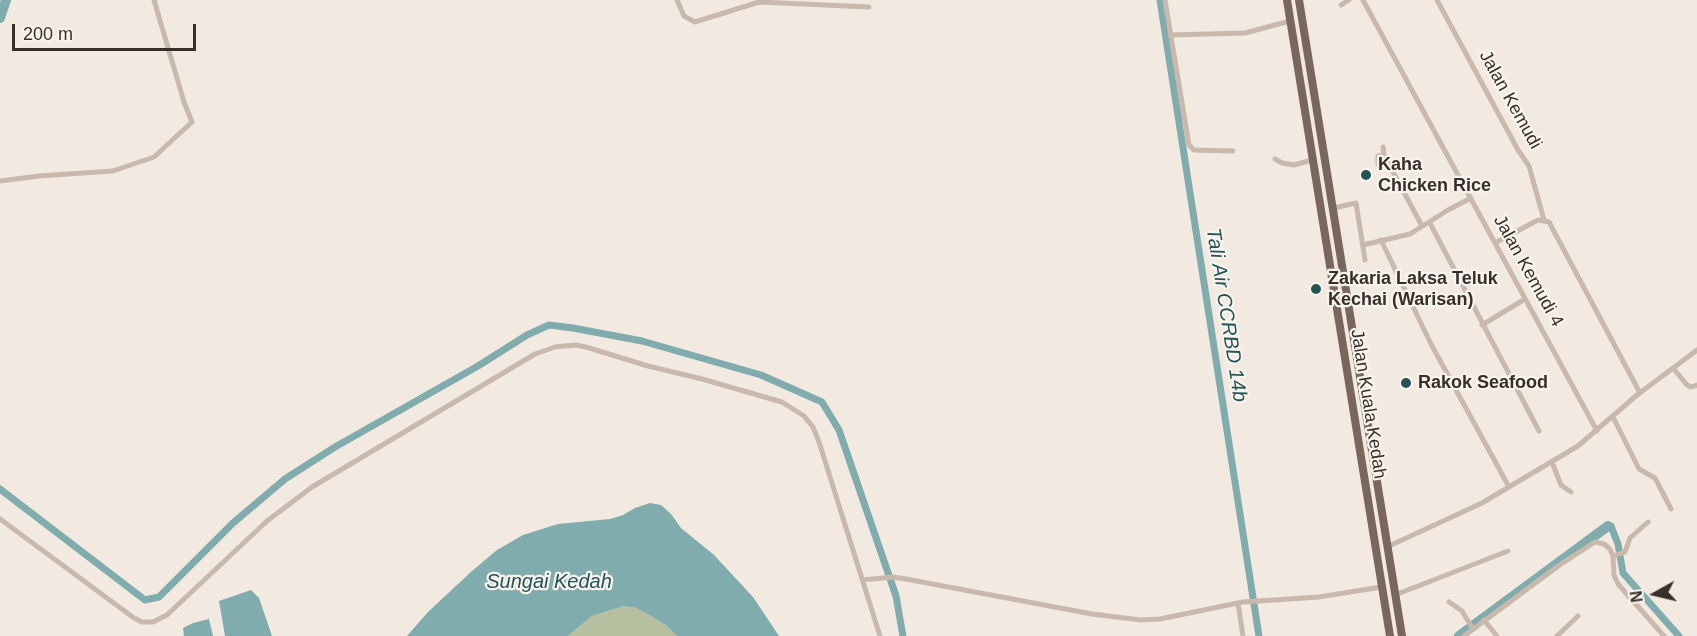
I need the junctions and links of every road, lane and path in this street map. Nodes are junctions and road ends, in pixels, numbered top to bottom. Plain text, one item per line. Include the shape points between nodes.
1 (154, 0) edge
2 (677, 0) edge
3 (1166, 0) edge
4 (1287, 0) edge
5 (1299, 0) edge
6 (1349, 0) edge
7 (1363, 0) edge
8 (759, 1) edge
9 (1439, 1) edge
10 (1341, 5) dead end
11 (869, 7) dead end
12 (1290, 21) junction
13 (1170, 34) junction
14 (1383, 147) dead end
15 (1233, 151) dead end
16 (1384, 154) junction
17 (1275, 159) dead end
18 (1312, 160) junction
19 (1378, 164) dead end
20 (0, 181) edge
21 (1471, 198) junction
22 (1334, 208) junction
23 (1544, 220) junction
24 (1431, 225) dead end
25 (1422, 226) junction
26 (1381, 240) junction
27 (1495, 243) junction
28 (1363, 245) junction
29 (1365, 260) dead end
30 (1525, 299) junction
31 (1351, 322) junction
32 (1339, 325) junction
33 (1482, 325) junction
34 (1697, 350) edge
35 (1673, 368) junction
36 (1697, 386) edge
37 (1640, 393) junction
38 (1613, 417) junction
39 (1539, 431) dead end
40 (1597, 431) junction
41 (1552, 462) junction
42 (1376, 479) junction
43 (1364, 485) junction
44 (1509, 487) junction
45 (1571, 492) dead end
46 (1671, 509) dead end
47 (0, 519) edge
48 (1648, 522) dead end
49 (1387, 547) junction
50 (1508, 550) dead end
51 (1614, 556) junction
52 (862, 580) junction
53 (1381, 587) junction
54 (1395, 595) junction
55 (1449, 602) dead end
56 (1241, 603) junction
57 (1578, 616) dead end
58 (1484, 620) junction
59 (1471, 627) junction
60 (1560, 635) edge
61 (880, 636) edge
62 (1243, 636) edge
63 (1390, 636) edge
64 (1402, 636) edge
65 (1464, 636) edge
66 (1497, 636) edge
67 (1664, 636) edge

1 - 20 street via 192,122 157,155 142,162 106,173
2 - 8 street via 684,16 695,22
3 - 13 street
4 - 12 main road, Jalan Kuala Kedah
5 - 22 main road, Jalan Kuala Kedah
6 - 10 street
7 - 21 street, Jalan Kemudi 4
8 - 11 street
9 - 23 street, Jalan Kemudi via 1529,166
12 - 13 street via 1245,33
12 - 18 main road, Jalan Kuala Kedah
13 - 15 street via 1190,146 1198,150
14 - 16 street
16 - 19 street via 1378,156
16 - 25 street
17 - 18 street via 1294,165
18 - 32 main road, Jalan Kuala Kedah
21 - 25 street
21 - 27 street, Jalan Kemudi 4
22 - 28 street via 1356,203
22 - 31 main road, Jalan Kuala Kedah
23 - 27 street
23 - 37 street, Jalan Kemudi via 1549,222
24 - 33 street
25 - 26 street via 1410,234
26 - 28 street
26 - 44 street via 1431,344
27 - 30 street, Jalan Kemudi 4
28 - 29 street
30 - 33 street
30 - 40 street, Jalan Kemudi 4
31 - 32 main road
31 - 42 main road, Jalan Kuala Kedah
32 - 43 main road, Jalan Kuala Kedah
33 - 39 street
34 - 35 street
35 - 36 street via 1687,385
35 - 37 street
37 - 38 street
38 - 40 street
38 - 46 street via 1639,469 1653,476
40 - 41 street
41 - 44 street
41 - 45 street via 1561,486
42 - 43 main road
42 - 49 main road, Jalan Kuala Kedah
43 - 53 main road, Jalan Kuala Kedah
44 - 49 street
47 - 52 street via 127,614 142,622 153,622 167,615 267,521 312,487 515,365 548,349 575,345 782,402 804,416 820,445
48 - 51 street via 1630,538 1623,553
49 - 54 main road, Jalan Kuala Kedah
50 - 54 street
51 - 58 street via 1607,546 1595,542
51 - 67 street via 1618,584
52 - 56 street via 893,577 1141,620
52 - 61 street
53 - 56 street
53 - 63 main road, Jalan Kuala Kedah
54 - 64 main road, Jalan Kuala Kedah
55 - 59 street via 1462,611
56 - 62 street
57 - 60 street
58 - 59 street
58 - 66 street
59 - 65 street

